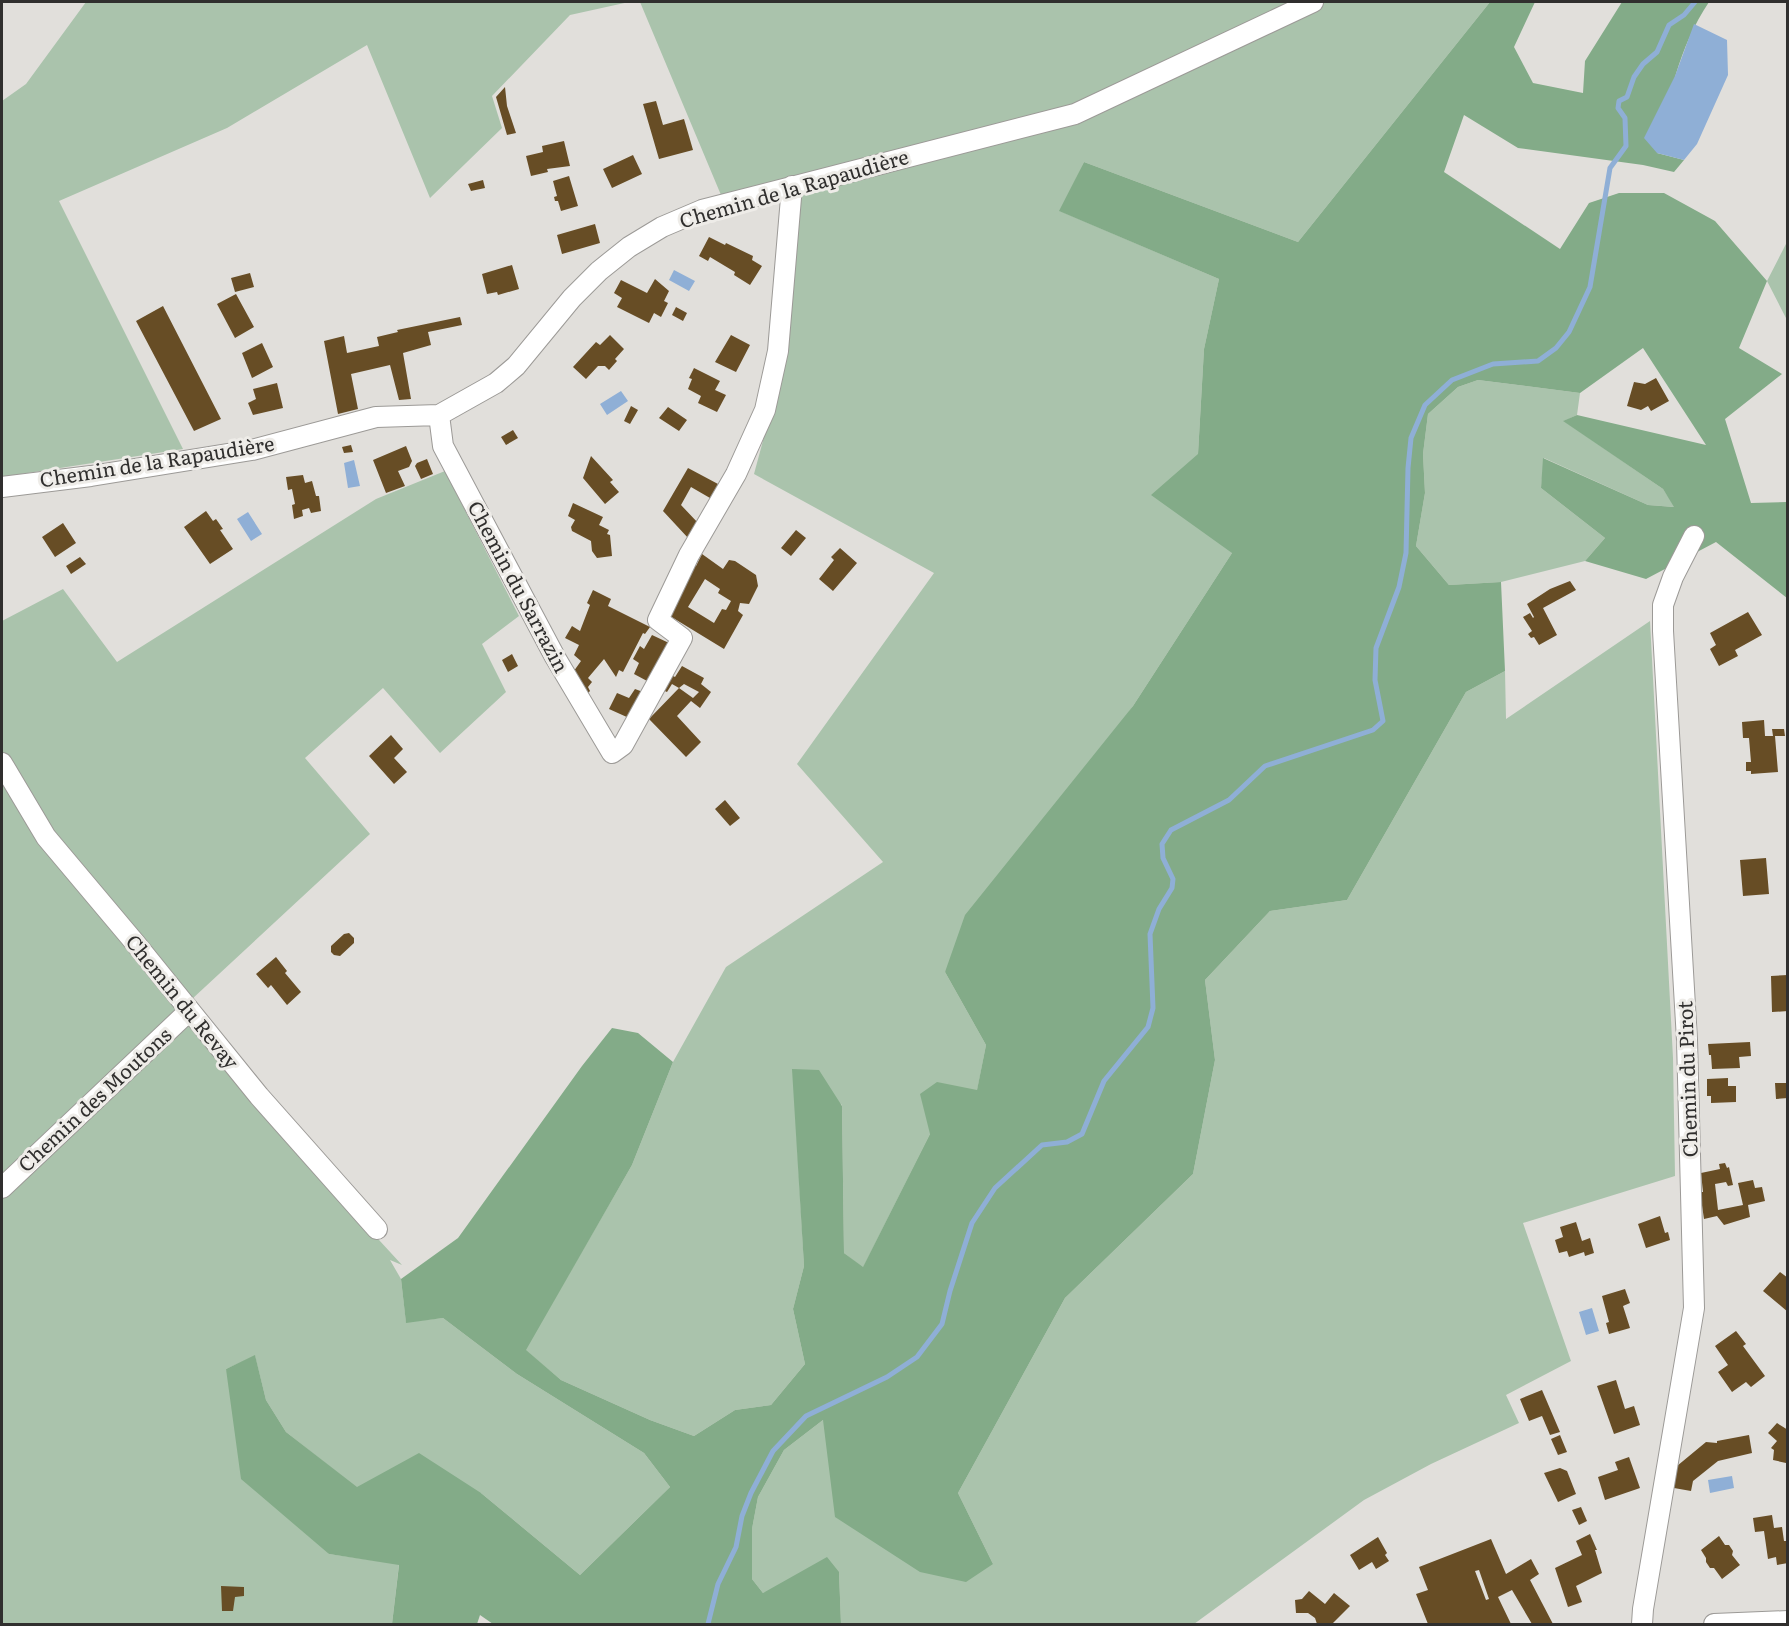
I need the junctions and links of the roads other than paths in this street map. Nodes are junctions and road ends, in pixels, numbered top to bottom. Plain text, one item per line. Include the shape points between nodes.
1 (1313, 2) edge
2 (792, 186) junction
3 (439, 415) junction
4 (2, 487) edge
5 (1694, 536) dead end
6 (2, 763) edge
7 (189, 1011) junction
8 (2, 1188) edge
9 (377, 1229) dead end
10 (1788, 1622) edge
11 (1642, 1624) edge
12 (1714, 1624) edge

1 - 2 street, Chemin de la Rapaudière via 1075,114
2 - 3 street, Chemin de la Rapaudière via 702,210 629,247 572,298 516,366 496,383
2 - 3 street, Chemin du Sarrazin via 778,351 765,410 736,474 689,555 658,620 682,638 623,745 612,753 555,657 443,446
3 - 4 street, Chemin de la Rapaudière via 376,417 243,452
5 - 11 street, Chemin du Pirot via 1663,605 1663,631 1688,1040 1694,1308
6 - 7 street, Chemin du Revay via 46,837
7 - 8 street, Chemin des Moutons
7 - 9 street, Chemin du Revay
10 - 12 street

